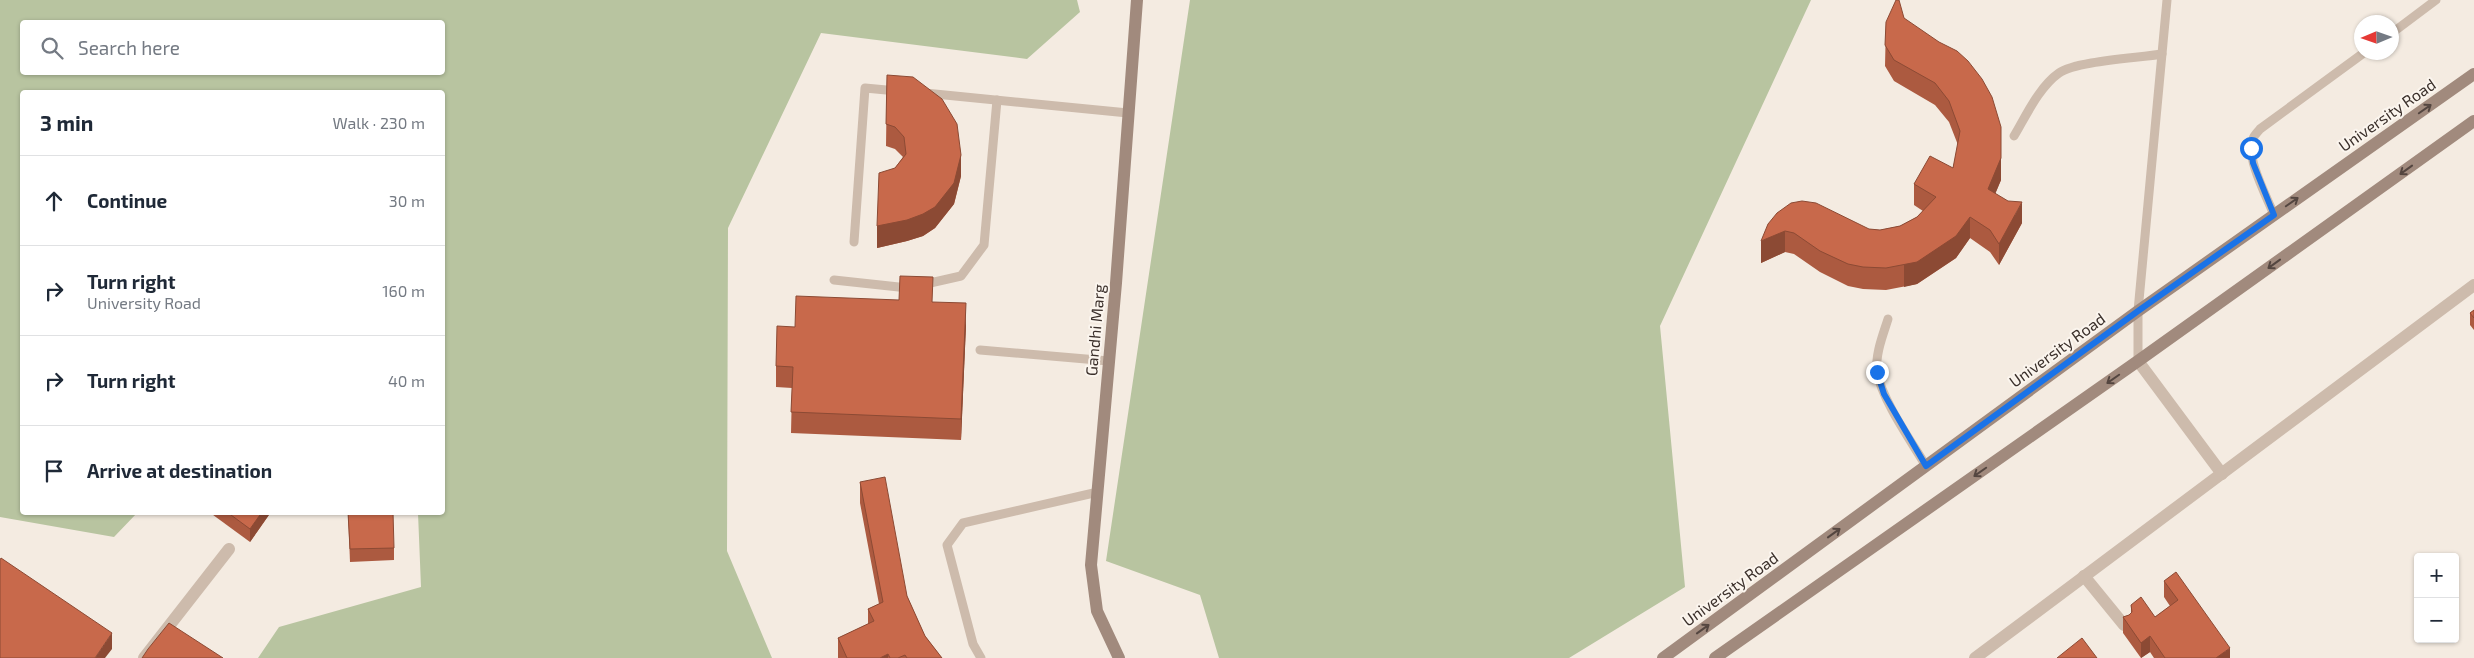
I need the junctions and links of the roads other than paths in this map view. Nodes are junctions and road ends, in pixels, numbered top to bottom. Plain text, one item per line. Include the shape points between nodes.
1 (1137, 0) edge
2 (2167, 0) edge
3 (2436, 0) edge
4 (2399, 28) edge
5 (2162, 54) junction
6 (2354, 59) edge
7 (2474, 74) edge
8 (997, 100) junction
9 (1128, 113) junction
10 (2474, 121) edge
11 (2014, 136) dead end
12 (2274, 215) junction
13 (854, 242) dead end
14 (834, 280) dead end
15 (2474, 285) edge
16 (2138, 311) junction
17 (1888, 319) dead end
18 (980, 350) dead end
19 (1109, 361) junction
20 (2138, 361) junction
21 (1926, 466) junction
22 (2222, 474) junction
23 (1098, 492) junction
24 (229, 548) dead end
25 (2084, 576) junction
26 (2124, 625) edge
27 (144, 658) edge
28 (981, 658) edge
29 (1119, 658) edge
30 (1663, 658) edge
31 (1715, 658) edge
32 (1975, 658) edge

1 - 9 main road, Gandhi Marg
2 - 5 lane
3 - 4 lane
5 - 11 lane via 2078,66 2059,73 2044,88
5 - 16 lane
6 - 12 lane via 2260,129 2253,138 2253,163
12 -> 7 main road, University Road
8 - 9 lane
8 - 13 lane via 865,88
8 - 14 lane via 984,245 962,276 908,288
9 - 19 main road, Gandhi Marg
10 -> 20 main road
12 - 16 main road, University Road
15 - 22 street
16 - 20 lane
16 - 21 main road, University Road
17 - 21 lane via 1878,350 1877,372 1884,394
18 - 19 lane
19 - 23 main road, Gandhi Marg
20 - 22 street
20 -> 31 main road
30 -> 21 main road, University Road
22 - 25 street
23 - 28 lane via 964,523 947,545 973,644
23 - 29 main road, Gandhi Marg via 1091,565 1097,611
24 - 27 street
25 - 26 street
25 - 32 street

